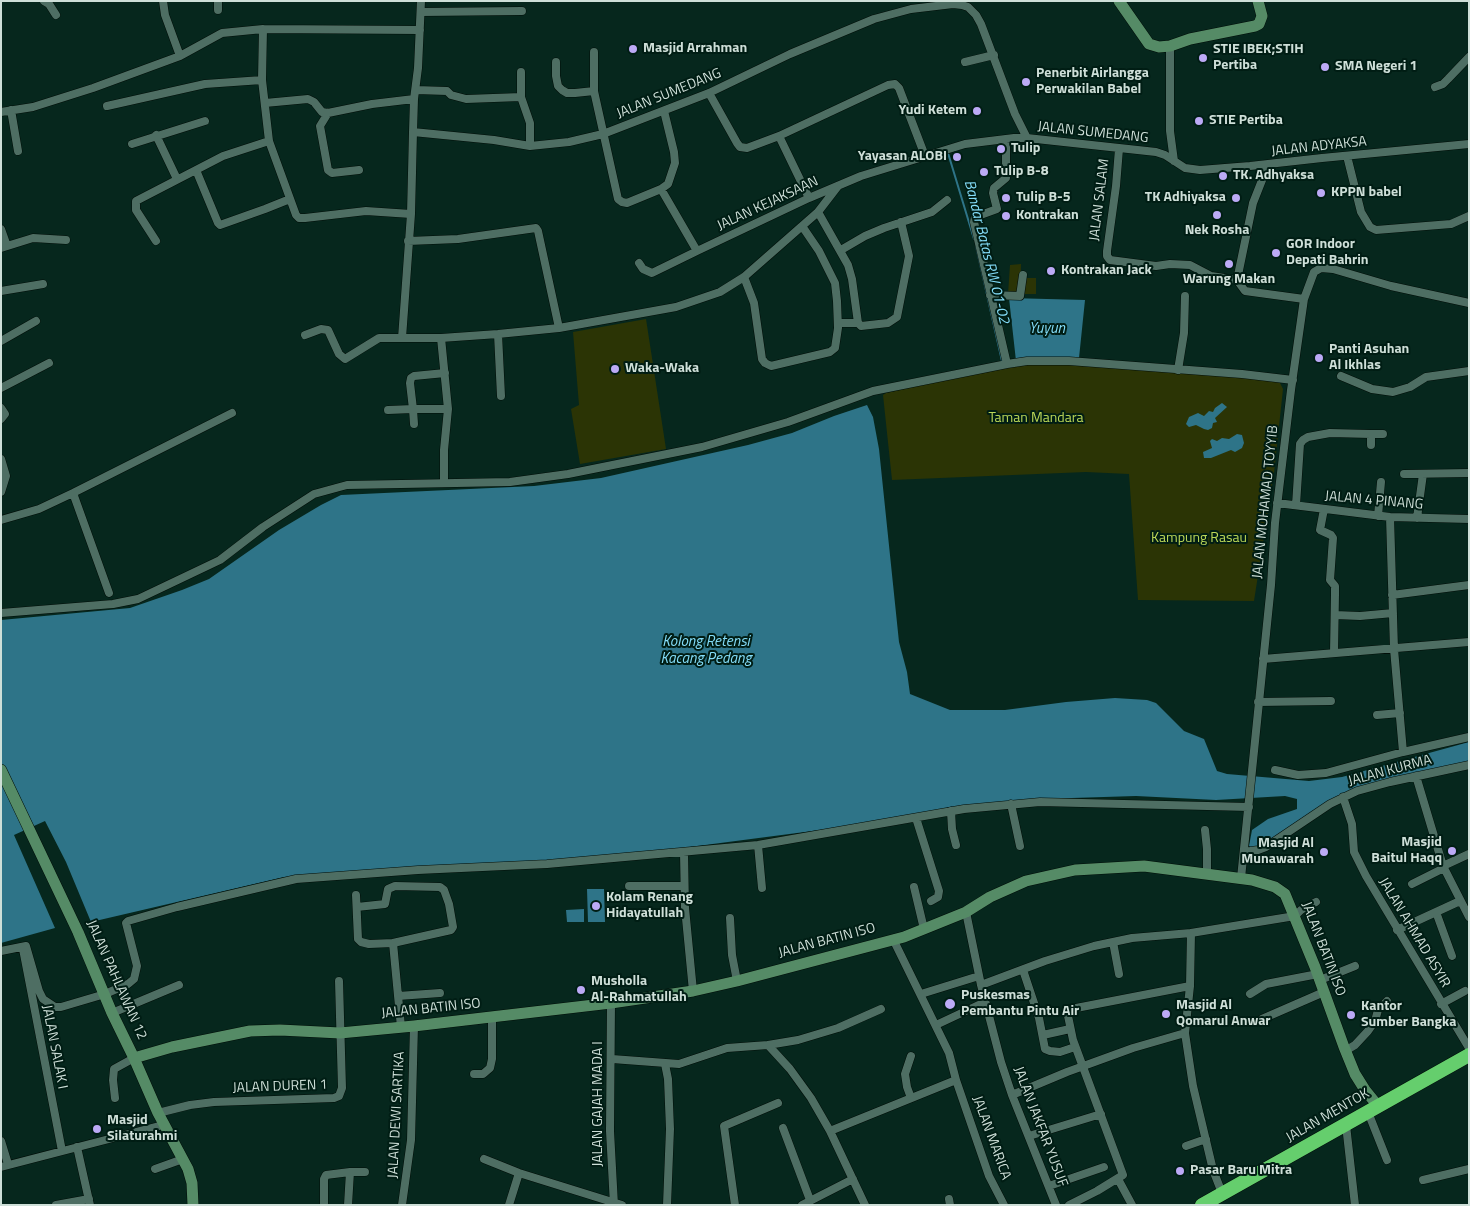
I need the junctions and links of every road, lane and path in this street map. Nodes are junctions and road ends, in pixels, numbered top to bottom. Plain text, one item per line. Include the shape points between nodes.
1 (44, 1) edge
2 (163, 1) edge
3 (218, 1) edge
4 (421, 1) edge
5 (1258, 1) edge
6 (954, 2) edge
7 (1121, 2) edge
8 (910, 5) edge
9 (218, 10) dead end
10 (522, 11) dead end
11 (421, 12) junction
12 (56, 15) dead end
13 (263, 29) junction
14 (420, 30) junction
15 (1167, 46) junction
16 (594, 52) dead end
17 (994, 55) junction
18 (180, 56) junction
19 (1469, 57) edge
20 (556, 62) dead end
21 (965, 62) dead end
22 (521, 72) dead end
23 (262, 80) junction
24 (1435, 87) dead end
25 (416, 90) junction
26 (594, 91) junction
27 (709, 92) junction
28 (521, 97) junction
29 (414, 100) junction
30 (265, 103) junction
31 (107, 106) dead end
32 (11, 110) junction
33 (664, 111) junction
34 (1, 112) edge
35 (328, 113) junction
36 (205, 121) dead end
37 (412, 132) junction
38 (603, 134) junction
39 (156, 135) junction
40 (779, 136) junction
41 (1027, 138) junction
42 (1006, 139) junction
43 (269, 141) junction
44 (132, 144) dead end
45 (1469, 144) edge
46 (530, 146) junction
47 (1119, 148) junction
48 (18, 151) dead end
49 (925, 156) junction
50 (1347, 156) junction
51 (1174, 161) junction
52 (1268, 165) junction
53 (196, 170) junction
54 (358, 170) dead end
55 (177, 179) junction
56 (839, 185) junction
57 (661, 190) junction
58 (809, 198) junction
59 (290, 199) junction
60 (947, 200) dead end
61 (818, 212) junction
62 (411, 214) junction
63 (1469, 216) edge
64 (901, 222) junction
65 (802, 226) junction
66 (1, 229) edge
67 (66, 240) dead end
68 (156, 240) dead end
69 (408, 241) junction
70 (4, 247) edge
71 (841, 250) junction
72 (697, 251) junction
73 (639, 263) dead end
74 (1023, 274) dead end
75 (744, 277) junction
76 (1237, 280) junction
77 (43, 284) dead end
78 (1, 291) edge
79 (990, 295) junction
80 (1185, 296) dead end
81 (1304, 300) junction
82 (1469, 303) edge
83 (36, 321) dead end
84 (838, 323) junction
85 (858, 323) junction
86 (560, 328) junction
87 (498, 334) junction
88 (305, 335) dead end
89 (402, 338) junction
90 (441, 338) junction
91 (1, 341) edge
92 (49, 363) dead end
93 (1007, 364) junction
94 (1178, 370) junction
95 (1469, 371) edge
96 (445, 373) junction
97 (1341, 376) dead end
98 (1293, 380) junction
99 (1, 388) edge
100 (500, 396) dead end
101 (1, 408) edge
102 (448, 409) junction
103 (388, 410) dead end
104 (414, 410) junction
105 (232, 413) dead end
106 (1, 419) edge
107 (414, 424) dead end
108 (1370, 434) junction
109 (1383, 434) dead end
110 (1371, 445) dead end
111 (1, 459) edge
112 (1469, 473) edge
113 (1404, 474) dead end
114 (1423, 474) junction
115 (1381, 482) dead end
116 (444, 483) junction
117 (1, 492) edge
118 (73, 494) junction
119 (1277, 503) junction
120 (1296, 505) junction
121 (1324, 509) junction
122 (1378, 516) junction
123 (1390, 517) junction
124 (1417, 518) junction
125 (1, 520) edge
126 (1469, 520) edge
127 (1469, 585) edge
128 (109, 593) dead end
129 (1392, 594) junction
130 (1, 613) edge
131 (1393, 613) junction
132 (1335, 615) junction
133 (1469, 642) edge
134 (1394, 649) junction
135 (1334, 653) junction
136 (1263, 659) junction
137 (1331, 701) dead end
138 (1258, 702) junction
139 (1400, 713) junction
140 (1377, 715) dead end
141 (1469, 738) edge
142 (1403, 752) junction
143 (1469, 765) edge
144 (1, 770) edge
145 (1275, 770) dead end
146 (1416, 776) junction
147 (1343, 797) junction
148 (1011, 804) junction
149 (1249, 804) junction
150 (951, 811) junction
151 (916, 818) junction
152 (1205, 830) dead end
153 (758, 845) junction
154 (956, 845) dead end
155 (1020, 846) dead end
156 (684, 852) junction
157 (1244, 852) junction
158 (1469, 854) edge
159 (1444, 867) junction
160 (1207, 874) junction
161 (1240, 878) junction
162 (1412, 884) dead end
163 (629, 886) dead end
164 (684, 886) junction
165 (914, 887) dead end
166 (762, 888) dead end
167 (356, 895) dead end
168 (931, 900) dead end
169 (1460, 901) junction
170 (1316, 902) dead end
171 (357, 908) junction
172 (966, 912) junction
173 (1436, 912) junction
174 (1294, 916) junction
175 (1469, 917) edge
176 (730, 918) dead end
177 (924, 929) junction
178 (1397, 930) junction
179 (1191, 933) junction
180 (893, 939) junction
181 (1113, 942) junction
182 (393, 943) junction
183 (22, 946) junction
184 (1, 951) edge
185 (1452, 956) dead end
186 (1355, 966) dead end
187 (1023, 970) junction
188 (1119, 974) dead end
189 (979, 976) junction
190 (1319, 977) junction
191 (339, 981) dead end
192 (737, 981) junction
193 (179, 985) dead end
194 (981, 985) junction
195 (1190, 986) junction
196 (693, 990) junction
197 (1466, 991) dead end
198 (1324, 992) junction
199 (440, 993) dead end
200 (105, 994) junction
201 (921, 994) junction
202 (1250, 994) dead end
203 (398, 996) junction
204 (1387, 1001) dead end
205 (985, 1002) junction
206 (611, 1003) junction
207 (1441, 1004) junction
208 (881, 1009) dead end
209 (112, 1013) junction
210 (492, 1018) junction
211 (1262, 1019) dead end
212 (936, 1025) junction
213 (414, 1026) junction
214 (400, 1027) junction
215 (1070, 1029) junction
216 (340, 1033) junction
217 (1185, 1033) junction
218 (1043, 1034) junction
219 (768, 1045) junction
220 (1076, 1047) junction
221 (1469, 1048) edge
222 (1345, 1051) junction
223 (1469, 1055) edge
224 (911, 1056) dead end
225 (134, 1058) junction
226 (612, 1059) junction
227 (665, 1064) junction
228 (1082, 1067) junction
229 (474, 1074) dead end
230 (956, 1080) junction
231 (1012, 1095) junction
232 (115, 1098) dead end
233 (910, 1098) junction
234 (778, 1104) dead end
235 (1373, 1109) junction
236 (158, 1113) junction
237 (1100, 1114) junction
238 (163, 1125) junction
239 (1346, 1125) junction
240 (783, 1128) dead end
241 (830, 1131) junction
242 (1029, 1136) junction
243 (1206, 1139) junction
244 (1, 1141) edge
245 (1186, 1146) dead end
246 (77, 1147) junction
247 (62, 1151) junction
248 (183, 1159) junction
249 (484, 1160) dead end
250 (1387, 1160) dead end
251 (4, 1166) edge
252 (1104, 1167) dead end
253 (1469, 1169) edge
254 (155, 1170) dead end
255 (350, 1172) junction
256 (366, 1172) dead end
257 (519, 1173) junction
258 (1120, 1177) junction
259 (853, 1179) junction
260 (1424, 1180) dead end
261 (1049, 1186) junction
262 (1222, 1194) junction
263 (810, 1200) junction
264 (89, 1202) edge
265 (617, 1204) edge
266 (56, 1205) edge
267 (192, 1205) edge
268 (324, 1205) edge
269 (348, 1205) edge
270 (402, 1205) edge
271 (509, 1205) edge
272 (667, 1205) edge
273 (735, 1205) edge
274 (802, 1205) edge
275 (865, 1205) edge
276 (1004, 1205) edge
277 (1056, 1205) edge
278 (1069, 1205) edge
279 (1132, 1205) edge
280 (1202, 1205) edge
281 (1356, 1205) edge

1 - 12 street
2 - 18 street
3 - 9 street
4 - 11 street
5 - 15 street via 1262,13 1259,24
6 - 8 street, JALAN SUMEDANG
6 - 17 street, JALAN SUMEDANG via 968,7 976,15
7 - 15 street via 1149,44
8 - 27 street, JALAN SUMEDANG
10 - 11 street
11 - 14 street
13 - 14 street
13 - 18 street via 222,33
13 - 23 street
14 - 25 street
15 - 51 street
16 - 26 street
17 - 21 street
17 - 41 street, JALAN SUMEDANG
18 - 32 street via 93,88 33,107
19 - 24 street via 1448,79
20 - 26 street via 558,86 562,90 567,93
22 - 28 street
23 - 30 street
23 - 31 street via 204,84
25 - 28 street via 446,91 466,99
25 - 29 street
26 - 38 street
27 - 33 street, JALAN SUMEDANG
27 - 40 street via 740,147 747,148
28 - 46 street via 530,123
29 - 35 street
29 - 37 street
30 - 35 street via 308,100
30 - 43 street
32 - 34 street
32 - 48 street
33 - 38 street, JALAN SUMEDANG
33 - 57 street via 675,163 668,184
35 - 54 street via 320,126 328,170 332,174
36 - 39 street
37 - 46 street, JALAN SUMEDANG
37 - 62 street
38 - 46 street, JALAN SUMEDANG
38 - 57 street via 618,199 627,203
39 - 44 street
39 - 55 street
40 - 49 street via 892,84 899,88
40 - 58 street
41 - 42 street, JALAN KEJAKSAAN
41 - 47 street, JALAN SUMEDANG
42 - 49 street, JALAN KEJAKSAAN via 965,144
42 - 79 street via 1006,178 993,192 997,208 975,217 974,222
43 - 53 street via 224,156
43 - 59 street
45 - 50 street, JALAN ADYAKSA
47 - 51 street, JALAN SUMEDANG via 1156,152
47 - 76 street, JALAN SALAM via 1106,251 1108,258 1156,266 1184,264 1216,278
49 - 56 street, JALAN KEJAKSAAN
50 - 52 street, JALAN ADYAKSA
50 - 63 street via 1361,212 1370,227 1376,230 1451,224
51 - 52 street, JALAN ADYAKSA via 1193,169
52 - 76 street via 1253,203
53 - 55 street
53 - 59 street via 220,225
55 - 68 street via 136,201 136,210
56 - 58 street, JALAN KEJAKSAAN
56 - 61 street
57 - 72 street
58 - 72 street, JALAN KEJAKSAAN
59 - 62 street via 296,216 301,218 366,211
60 - 64 street via 932,212
61 - 65 street
61 - 71 street
62 - 69 street
64 - 71 street via 865,236
64 - 85 street via 908,256 896,317 888,323 861,326
65 - 75 street
65 - 84 street via 835,284
66 - 70 street
67 - 70 street via 33,238
69 - 86 street via 458,239 536,228
69 - 89 street
71 - 85 street via 852,279
72 - 73 street, JALAN KEJAKSAAN via 652,273 642,269
74 - 79 street via 1020,296
75 - 84 street via 754,302 762,360 771,366 830,352 835,348
75 - 86 street via 720,292 676,307
76 - 81 street via 1245,291
77 - 78 street
79 - 93 street
80 - 94 street
81 - 82 street, JALAN MOHAMAD TOYYIB via 1314,272 1321,268
81 - 98 street, JALAN MOHAMAD TOYYIB
83 - 91 street
84 - 85 street
86 - 87 street
87 - 90 street
87 - 100 street
88 - 89 street via 328,330 339,354 345,359 376,339
89 - 90 street
90 - 96 street
92 - 99 street
93 - 94 street via 1070,361
93 - 116 street via 873,391 788,422 702,447 568,474 510,482
94 - 98 street
95 - 97 street via 1426,377 1393,392 1372,389
96 - 102 street
96 - 104 street via 411,378
98 - 119 street, JALAN MOHAMAD TOYYIB
101 - 106 street via 5,414
102 - 104 street
102 - 116 street
103 - 104 street
104 - 107 street
105 - 118 street
108 - 109 street
108 - 110 street
108 - 120 street via 1330,433 1303,440 1300,444
111 - 117 street via 6,476
112 - 114 street
113 - 114 street
114 - 124 street
115 - 122 street
116 - 130 street via 347,485 314,494 220,560 138,599
118 - 125 street via 39,509
118 - 128 street
119 - 120 street, JALAN 4 PINANG
119 - 136 street, JALAN MOHAMAD TOYYIB
120 - 121 street, JALAN 4 PINANG
121 - 122 street, JALAN 4 PINANG
121 - 132 street via 1320,530 1333,538 1330,580 1335,587
122 - 123 street, JALAN 4 PINANG
123 - 124 street, JALAN 4 PINANG
123 - 129 street
124 - 126 street, JALAN 4 PINANG
127 - 129 street
129 - 131 street
131 - 132 street
131 - 134 street
132 - 135 street
133 - 134 street
134 - 135 street
134 - 139 street
135 - 136 street
136 - 138 street, JALAN MOHAMAD TOYYIB
137 - 138 street
138 - 149 street, JALAN MOHAMAD TOYYIB
139 - 140 street
139 - 142 street
141 - 142 street
142 - 145 street via 1326,774 1298,775
143 - 146 street, JALAN KURMA
144 - 200 street, JALAN PAHLAWAN 12
146 - 147 street, JALAN KURMA via 1371,786
146 - 159 street
147 - 157 street, JALAN KURMA via 1266,847
147 - 178 street, JALAN AHMAD ASYIR via 1352,824 1354,852
148 - 149 street
148 - 150 street
148 - 155 street
149 - 157 street
150 - 151 street
150 - 154 street
151 - 153 street
151 - 168 street via 940,890 938,897
152 - 160 street
153 - 156 street
153 - 166 street
156 - 164 street
156 - 200 street via 296,879 177,907 128,921 136,974 128,984
157 - 161 street
158 - 159 street
159 - 162 street
159 - 169 street
160 - 161 street, JALAN BATIN ISO
160 - 172 street, JALAN BATIN ISO via 1144,866 1075,870 1026,881
161 - 174 street, JALAN BATIN ISO via 1281,890
163 - 164 street
164 - 196 street
165 - 177 street
167 - 171 street
169 - 173 street
169 - 175 street
170 - 174 street
171 - 182 street via 360,942
171 - 182 street via 385,904 390,887 442,888 453,927 451,930
172 - 177 street, JALAN BATIN ISO
172 - 189 street, JALAN JAKFAR YUSUF
173 - 178 street
173 - 185 street
174 - 179 street
174 - 190 street, JALAN BATIN ISO
176 - 192 street
177 - 180 street, JALAN BATIN ISO
178 - 207 street, JALAN AHMAD ASYIR
179 - 181 street
179 - 195 street
180 - 192 street, JALAN BATIN ISO
180 - 201 street
181 - 187 street
181 - 188 street
182 - 203 street
183 - 184 street
183 - 200 street via 28,948 39,991 48,1004 61,1007
183 - 247 street, JALAN SALAK I
186 - 190 street
187 - 194 street
187 - 218 street
189 - 194 street, JALAN JAKFAR YUSUF
189 - 201 street
190 - 198 street, JALAN BATIN ISO
190 - 202 street via 1266,984
191 - 216 street, JALAN DUREN 1
192 - 196 street, JALAN BATIN ISO
193 - 209 street
194 - 205 street, JALAN JAKFAR YUSUF
195 - 215 street via 1070,1009 1067,1014
195 - 217 street
196 - 206 street, JALAN BATIN ISO
197 - 207 street
198 - 211 street
198 - 222 street, JALAN BATIN ISO
199 - 203 street
200 - 209 street, JALAN PAHLAWAN 12
201 - 212 street
203 - 214 street
204 - 222 street via 1378,1010 1368,1031
205 - 212 street
205 - 231 street, JALAN JAKFAR YUSUF
206 - 210 street, JALAN BATIN ISO
206 - 226 street, JALAN GAJAH MADA I
207 - 221 street, JALAN AHMAD ASYIR
208 - 219 street via 838,1028
209 - 225 street, JALAN PAHLAWAN 12
210 - 213 street, JALAN BATIN ISO
210 - 229 street via 490,1068 483,1074
212 - 230 street, JALAN MARICA via 949,1053
213 - 214 street, JALAN BATIN ISO
213 - 270 street, JALAN DEWI SARTIKA via 411,1140
214 - 216 street, JALAN BATIN ISO
215 - 218 street
215 - 220 street
216 - 225 street, JALAN BATIN ISO via 250,1031 200,1040
216 - 236 street, JALAN DUREN 1 via 342,1092 337,1097 214,1102
217 - 228 street
217 - 243 street
218 - 220 street via 1047,1051 1060,1052
219 - 227 street via 727,1048 679,1064
219 - 241 street via 811,1098
220 - 228 street
222 - 235 street, JALAN BATIN ISO
223 - 235 highway, JALAN MENTOK
224 - 233 street via 905,1074
225 - 232 street via 114,1070
225 - 236 street, JALAN PAHLAWAN 12
226 - 227 street
226 - 265 street, JALAN GAJAH MADA I via 610,1131
227 - 272 street via 670,1129
228 - 231 street
228 - 237 street
230 - 233 street
230 - 276 street, JALAN MARICA via 989,1176
231 - 242 street, JALAN JAKFAR YUSUF
233 - 241 street
234 - 273 street via 724,1126
235 - 239 highway, JALAN MENTOK
235 - 250 street
236 - 238 street, JALAN PAHLAWAN 12
237 - 242 street
237 - 258 street
238 - 246 street
238 - 248 street, JALAN PAHLAWAN 12
239 - 262 highway, JALAN MENTOK
239 - 281 street
240 - 263 street
241 - 259 street
242 - 261 street, JALAN JAKFAR YUSUF
243 - 245 street
243 - 262 street
244 - 251 street
246 - 247 street
246 - 264 street
247 - 251 street
248 - 254 street
248 - 267 street, JALAN PAHLAWAN 12 via 191,1175
249 - 257 street
252 - 261 street
253 - 260 street
255 - 256 street
255 - 268 street via 324,1177
255 - 269 street
257 - 265 street
257 - 271 street
258 - 278 street
258 - 279 street
259 - 263 street
259 - 275 street
261 - 277 street, JALAN JAKFAR YUSUF
262 - 280 highway, JALAN MENTOK
263 - 274 street
264 - 266 street

